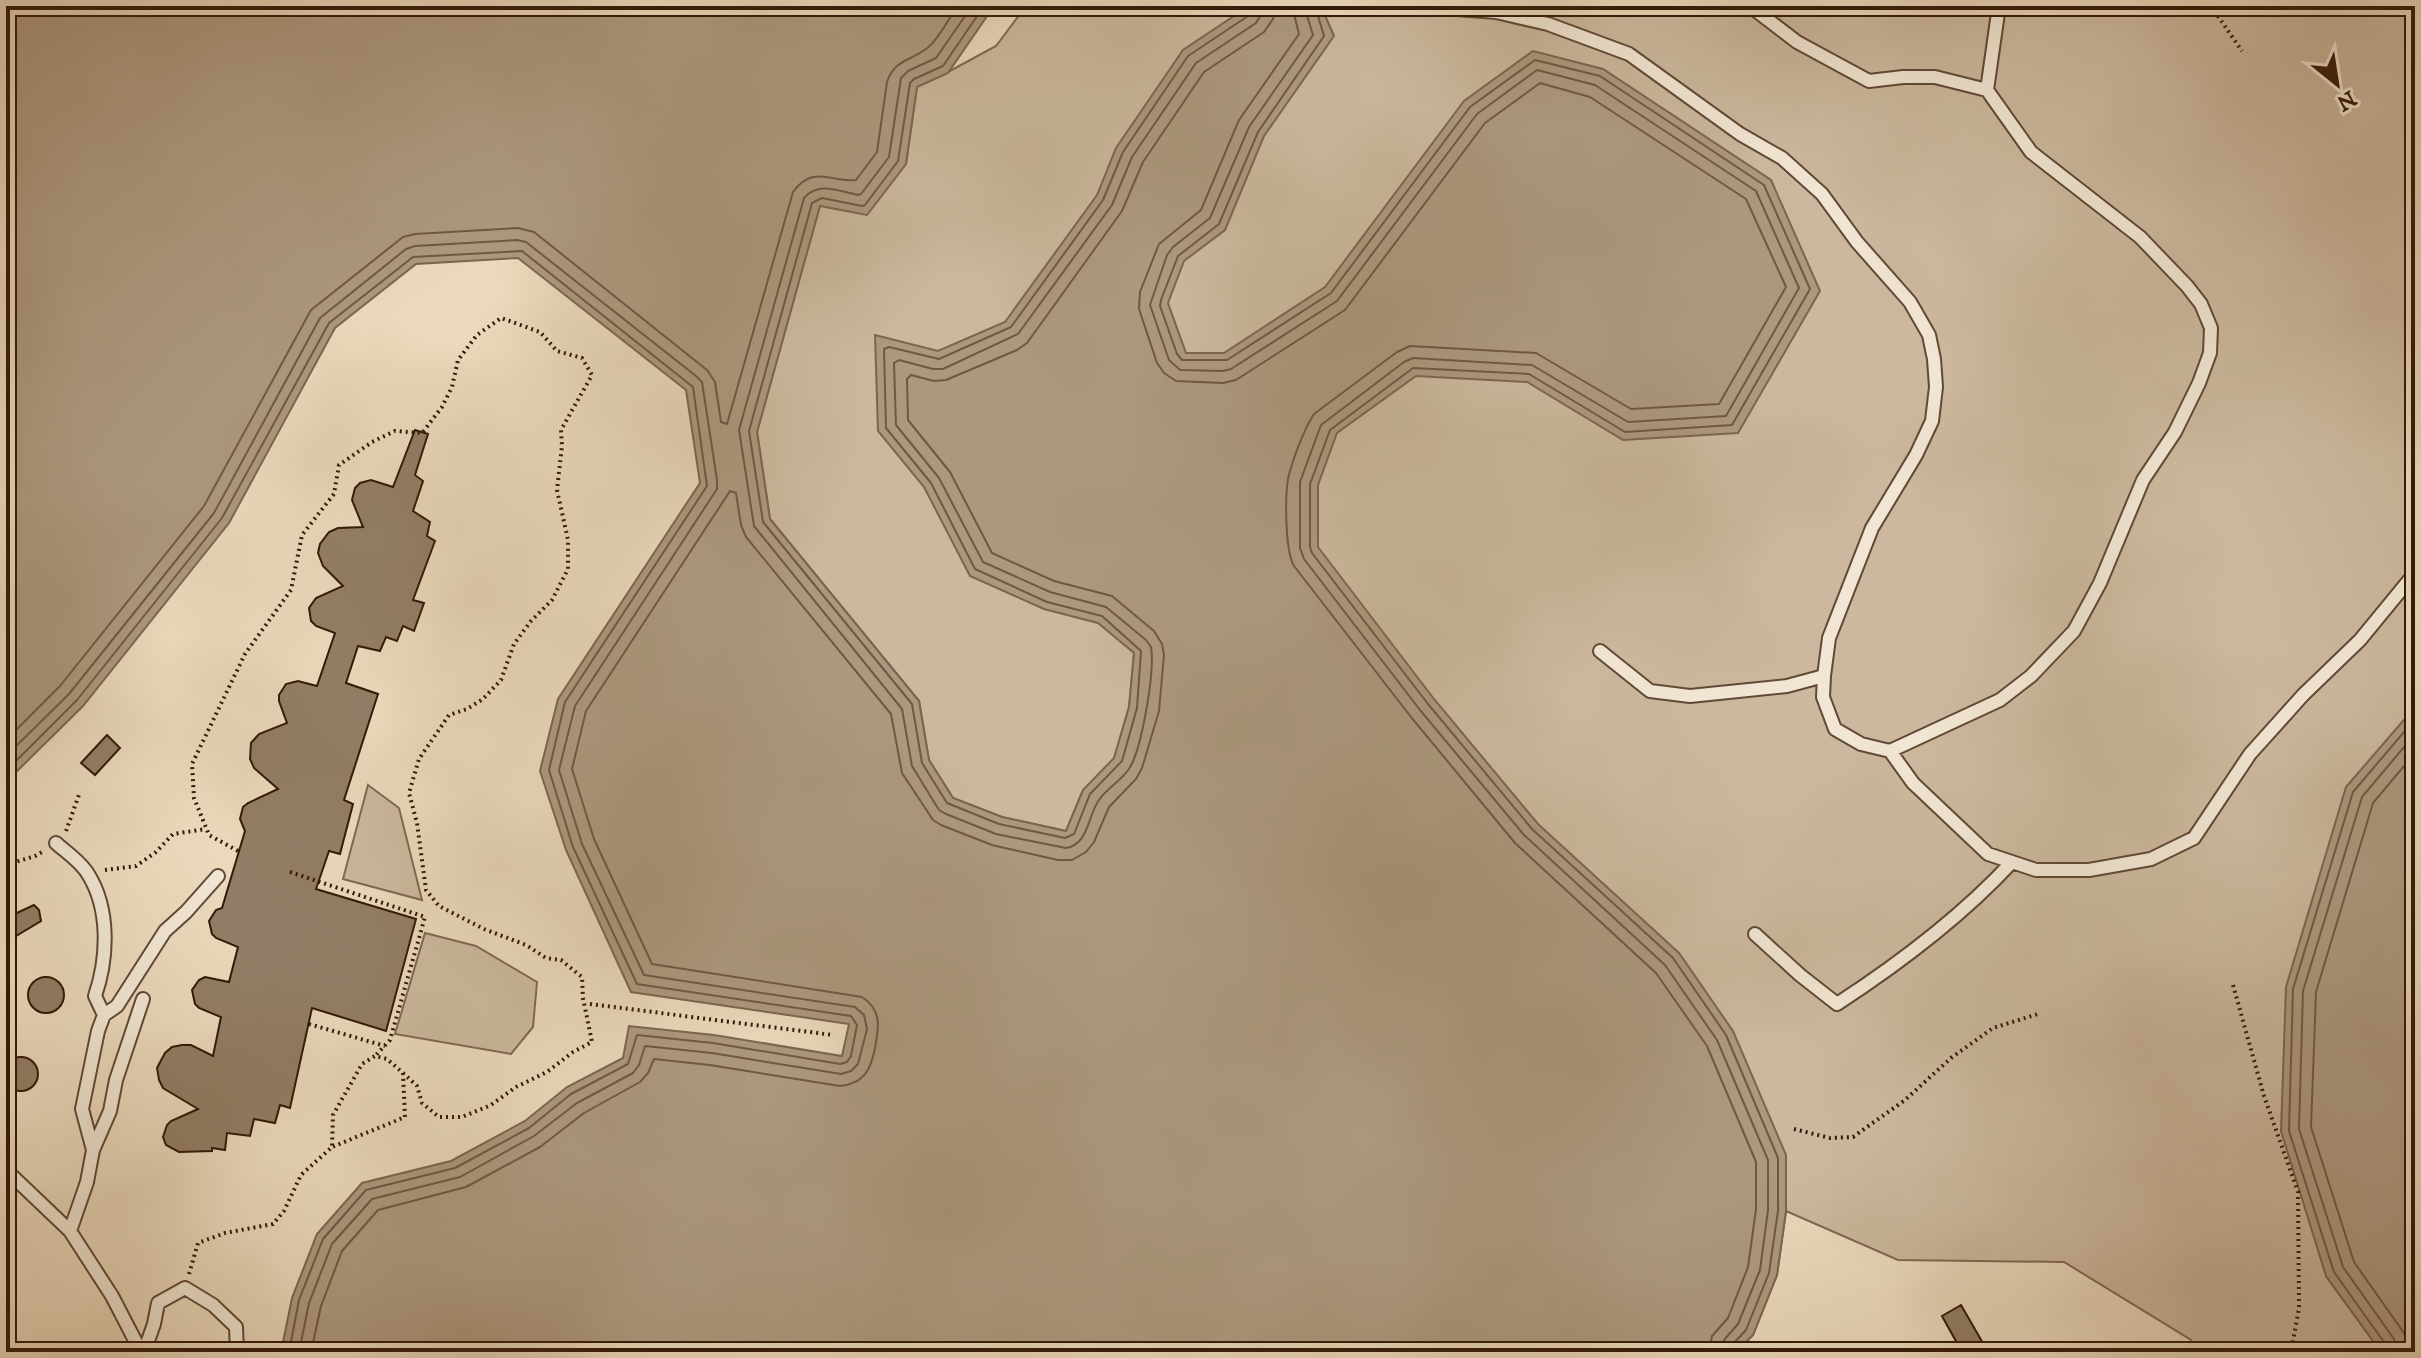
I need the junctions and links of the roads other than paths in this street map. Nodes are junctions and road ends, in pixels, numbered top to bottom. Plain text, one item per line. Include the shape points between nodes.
1 (1440, 6) edge
2 (1750, 6) edge
3 (1999, 6) edge
4 (1987, 90) junction
5 (2415, 573) edge
6 (1600, 651) dead end
7 (1824, 676) junction
8 (1890, 751) junction
9 (56, 843) dead end
10 (2012, 862) junction
11 (218, 876) dead end
12 (1755, 934) dead end
13 (143, 999) dead end
14 (104, 1015) junction
15 (93, 1150) junction
16 (6, 1170) edge
17 (70, 1231) junction
18 (142, 1352) edge
19 (237, 1352) edge

1 - 7 lane via 1548,24 1629,54 1782,158 1822,194 1910,302 1929,335 1936,387 1932,421 1872,528 1829,638
2 - 4 lane via 1797,42 1869,81 1935,77
3 - 4 lane
4 - 8 lane via 2031,152 2140,237 2187,286 2211,328 2210,353 2175,432 2143,480 2074,631 2000,700
5 - 10 lane via 2360,640 2250,754 2194,838 2151,859 2089,870 2036,870
6 - 7 lane via 1650,691 1690,696 1787,686
7 - 8 lane via 1823,697 1835,729 1861,744
8 - 10 lane via 1946,816 1988,854
9 - 14 lane via 87,871 99,896 105,937 95,996
10 - 12 lane via 1885,973 1837,1004
11 - 14 lane via 165,931 117,1006
13 - 15 lane
14 - 15 lane via 82,1109
15 - 17 lane
16 - 17 lane
17 - 18 lane
18 - 19 lane via 158,1303 185,1288 236,1327

